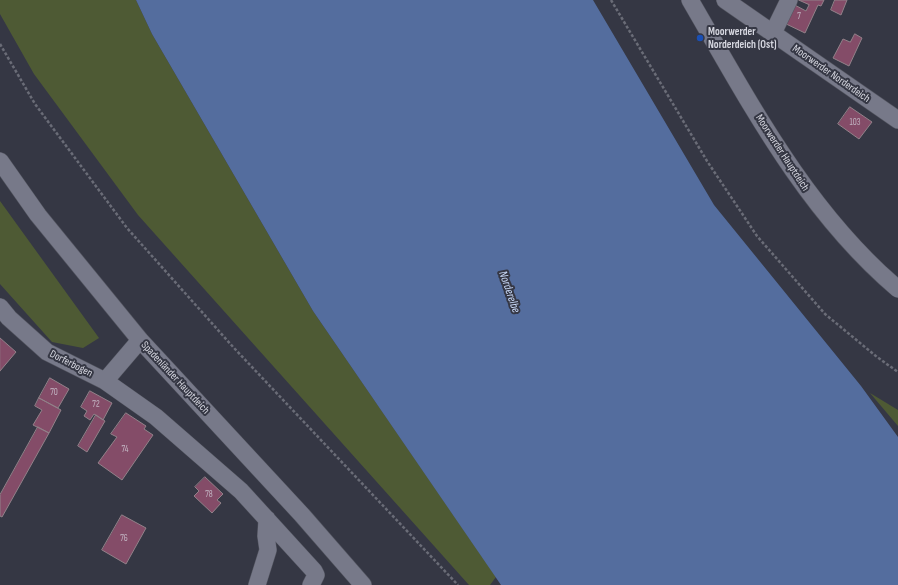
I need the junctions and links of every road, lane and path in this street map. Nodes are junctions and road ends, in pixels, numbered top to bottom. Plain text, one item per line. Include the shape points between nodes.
1 (611, 0) edge
2 (690, 0) edge
3 (725, 0) edge
4 (789, 0) edge
5 (773, 33) junction
6 (0, 44) edge
7 (898, 120) edge
8 (0, 161) edge
9 (898, 289) edge
10 (0, 308) edge
11 (140, 340) junction
12 (898, 372) edge
13 (105, 381) junction
14 (267, 519) junction
15 (257, 585) edge
16 (311, 585) edge
17 (363, 585) edge
18 (458, 585) edge

1 - 12 path via 707,161 757,236 825,314
2 - 9 street, Moorwerder Hauptdeich via 764,127 802,184 837,229
3 - 5 street, Moorwerder Norderdeich
4 - 5 street
5 - 7 street, Moorwerder Norderdeich
6 - 18 path via 35,104 127,228 234,348
8 - 11 street, Spadenländer Hauptdeich via 38,215
10 - 13 street, Dorferbogen via 47,352
11 - 13 street, Dorferbogen
11 - 17 street, Spadenländer Hauptdeich via 302,515
13 - 14 street via 156,417 241,492
14 - 15 street via 268,550
14 - 16 street via 314,571 316,575

